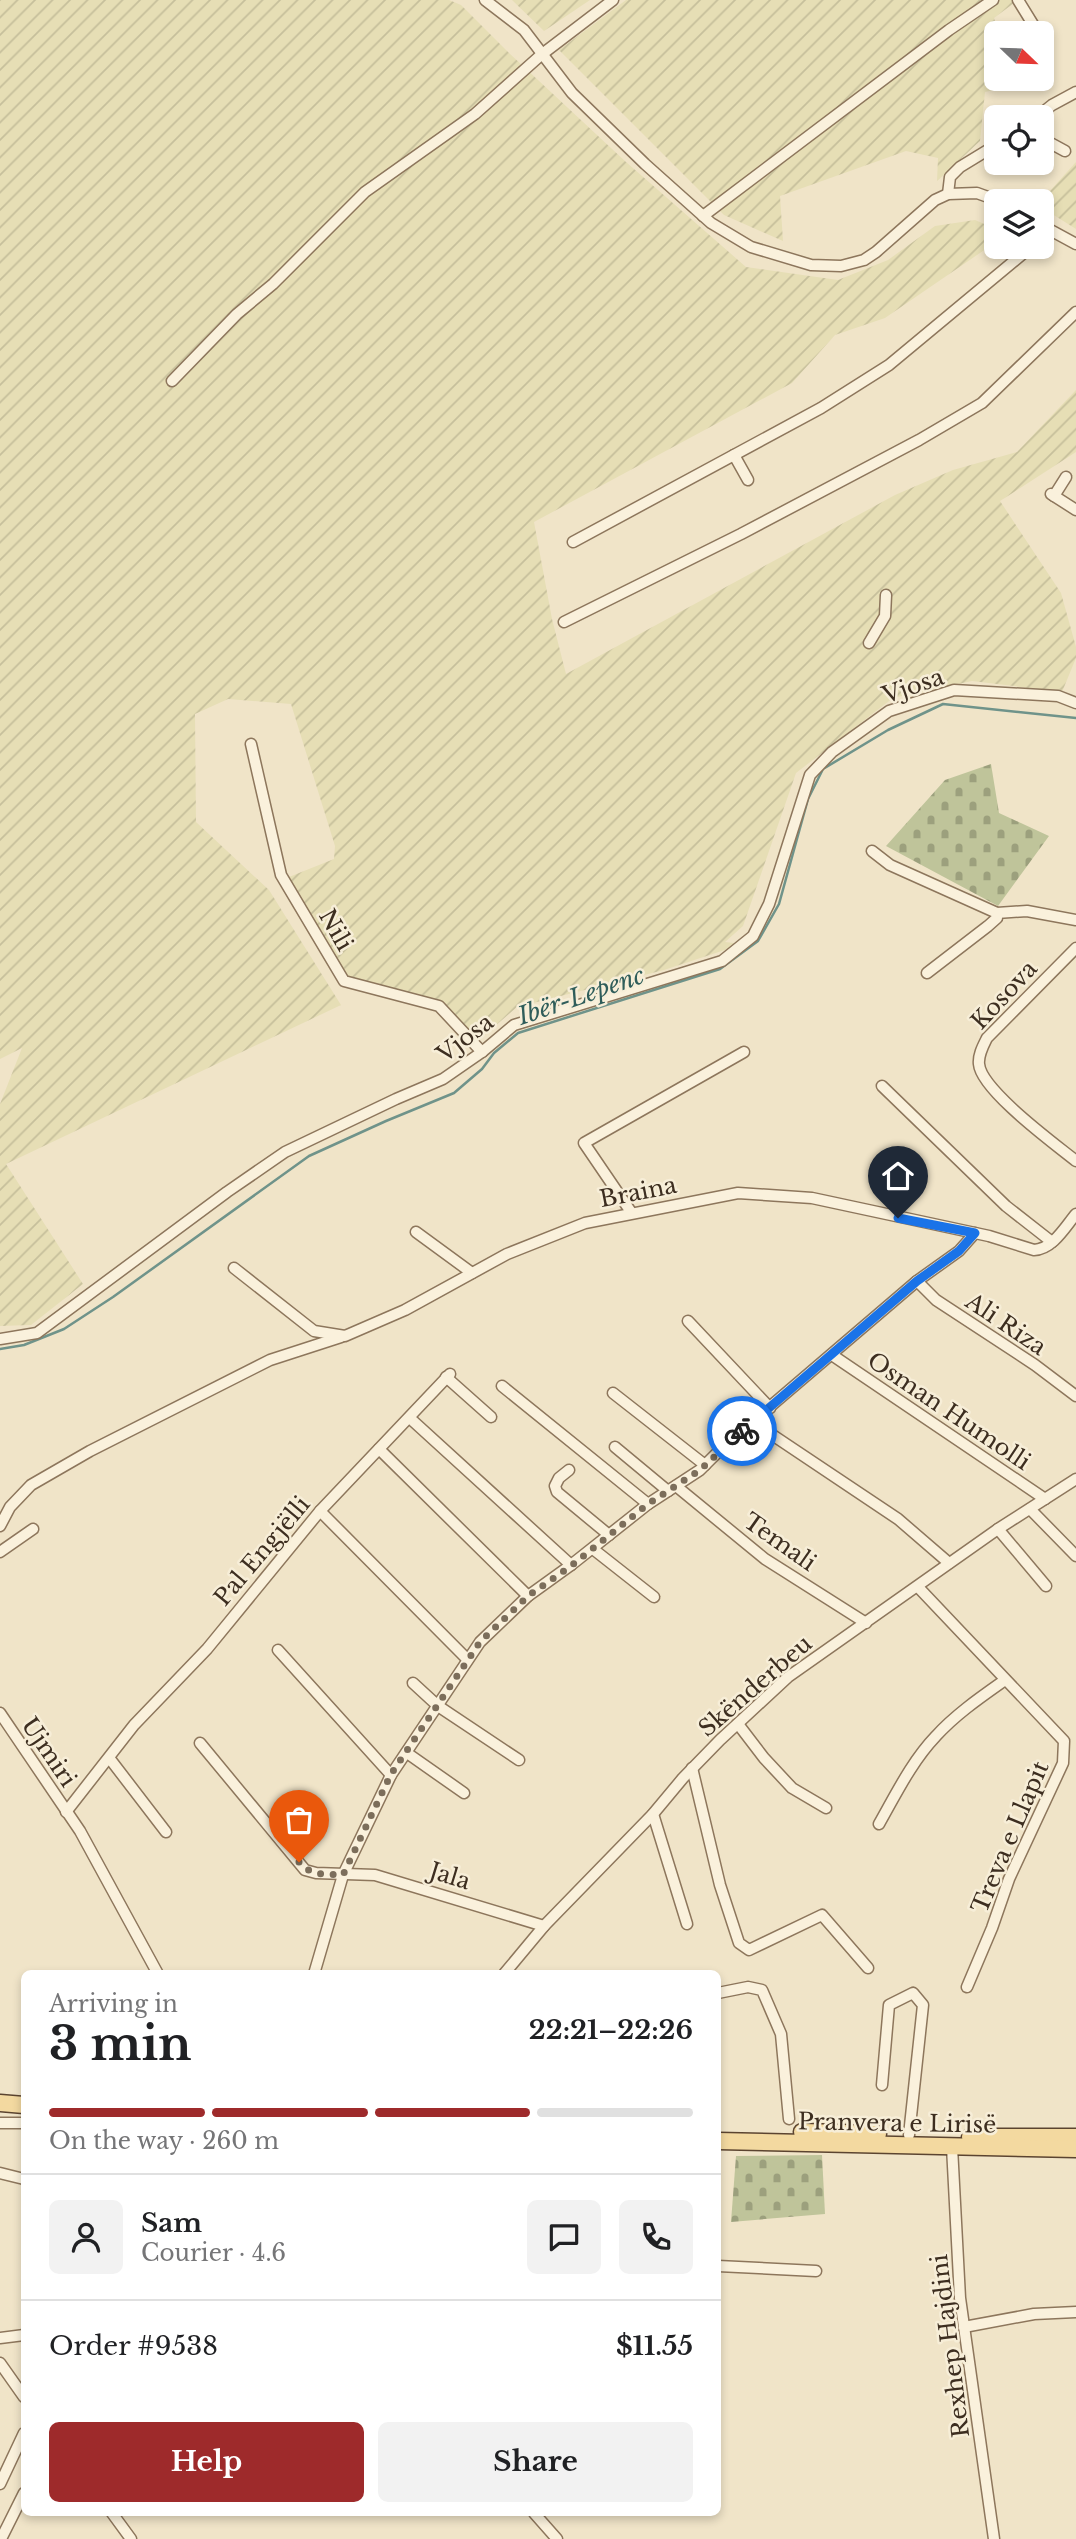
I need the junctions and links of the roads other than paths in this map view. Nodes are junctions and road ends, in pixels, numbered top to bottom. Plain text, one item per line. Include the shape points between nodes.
1 (485, 0) edge
2 (613, 0) edge
3 (993, 0) edge
4 (1018, 0) edge
5 (1031, 21) edge
6 (541, 55) junction
7 (1076, 92) edge
8 (1052, 105) edge
9 (1054, 145) edge
10 (1065, 151) dead end
11 (984, 152) edge
12 (948, 194) junction
13 (984, 196) edge
14 (703, 216) junction
15 (1054, 232) edge
16 (1076, 244) edge
17 (1017, 259) edge
18 (1076, 312) edge
19 (172, 381) dead end
20 (734, 455) junction
21 (1066, 477) dead end
22 (748, 480) dead end
23 (1076, 510) edge
24 (573, 542) dead end
25 (886, 595) dead end
26 (564, 622) dead end
27 (869, 643) dead end
28 (1076, 703) edge
29 (251, 744) dead end
30 (872, 851) dead end
31 (997, 914) junction
32 (1076, 920) edge
33 (1076, 948) edge
34 (927, 973) dead end
35 (482, 1052) junction
36 (744, 1052) dead end
37 (882, 1087) dead end
38 (1076, 1161) edge
39 (631, 1212) junction
40 (1076, 1214) edge
41 (416, 1231) dead end
42 (975, 1233) junction
43 (1052, 1242) junction
44 (234, 1268) dead end
45 (472, 1273) junction
46 (917, 1281) junction
47 (688, 1321) dead end
48 (345, 1336) junction
49 (0, 1339) edge
50 (831, 1355) junction
51 (502, 1387) dead end
52 (613, 1393) dead end
53 (1076, 1396) edge
54 (770, 1408) junction
55 (491, 1417) dead end
56 (413, 1421) dead end
57 (753, 1422) junction
58 (615, 1447) dead end
59 (379, 1449) junction
60 (705, 1465) junction
61 (569, 1470) dead end
62 (1076, 1479) edge
63 (672, 1488) junction
64 (1045, 1499) junction
65 (648, 1504) junction
66 (1030, 1509) junction
67 (320, 1511) junction
68 (0, 1526) edge
69 (33, 1529) dead end
70 (998, 1529) junction
71 (609, 1535) junction
72 (593, 1549) junction
73 (0, 1552) edge
74 (1076, 1556) edge
75 (949, 1563) junction
76 (571, 1566) junction
77 (1046, 1586) dead end
78 (918, 1587) junction
79 (528, 1596) junction
80 (654, 1597) dead end
81 (866, 1623) junction
82 (278, 1650) dead end
83 (467, 1659) junction
84 (1005, 1681) junction
85 (413, 1683) dead end
86 (438, 1706) junction
87 (0, 1713) edge
88 (738, 1724) junction
89 (200, 1743) dead end
90 (407, 1753) junction
91 (110, 1759) junction
92 (519, 1760) dead end
93 (692, 1768) junction
94 (391, 1774) junction
95 (464, 1793) dead end
96 (826, 1808) dead end
97 (66, 1812) junction
98 (653, 1814) junction
99 (879, 1824) dead end
100 (166, 1832) dead end
101 (343, 1875) junction
102 (687, 1924) dead end
103 (544, 1926) junction
104 (868, 1968) dead end
105 (156, 1970) edge
106 (315, 1970) edge
107 (509, 1970) edge
108 (967, 1987) dead end
109 (721, 1992) edge
110 (882, 2085) dead end
111 (0, 2097) edge
112 (21, 2099) edge
113 (0, 2103) edge
114 (21, 2105) edge
115 (789, 2119) dead end
116 (0, 2123) edge
117 (21, 2123) edge
118 (721, 2132) edge
119 (909, 2135) junction
120 (1076, 2137) edge
121 (721, 2141) edge
122 (952, 2147) junction
123 (1076, 2149) edge
124 (0, 2173) edge
125 (21, 2178) edge
126 (721, 2266) edge
127 (816, 2271) dead end
128 (1076, 2312) edge
129 (964, 2327) junction
130 (21, 2335) edge
131 (0, 2338) edge
132 (1, 2371) edge
133 (21, 2394) edge
134 (21, 2438) edge
135 (0, 2484) edge
136 (21, 2499) edge
137 (114, 2516) edge
138 (537, 2516) edge
139 (1, 2539) edge
140 (131, 2539) edge
141 (557, 2539) edge
142 (994, 2539) edge

1 - 6 street via 524,30
2 - 6 street
3 - 14 street
4 - 5 street
6 - 14 street via 604,126
6 - 19 street via 475,114 365,192
7 - 8 street
9 - 10 street
11 - 12 street via 950,177
12 - 13 street
12 - 14 street via 864,260 841,265 811,265 762,251 728,235
15 - 16 street
17 - 20 street via 889,365
18 - 26 street via 982,403 752,528
20 - 22 street
20 - 24 street
21 - 23 street via 1053,495
25 - 27 street via 885,616
28 - 35 street, Vjosa via 1058,696 954,690 889,711 832,752 810,775 769,904 753,936 722,961 514,1025
29 - 35 street, Nili via 281,875 344,981 439,1006
30 - 31 street via 890,865
31 - 32 street via 1027,911
31 - 34 street
33 - 38 street, Kosova via 987,1038 979,1063 981,1073 1017,1113
35 - 49 street, Vjosa via 443,1079 285,1153 37,1333
36 - 39 street via 583,1143
37 - 43 street via 997,1198
39 - 42 street, Braina via 738,1193 812,1198
39 - 45 street, Braina via 585,1223
40 - 43 street
41 - 45 street
42 - 43 street, Braina via 1034,1250
42 - 46 street via 959,1251
44 - 48 street via 314,1331
45 - 48 street, Braina
46 - 50 street
46 - 53 street, Ali Riza via 954,1313
47 - 54 street
48 - 68 street, Braina via 270,1360 89,1451 32,1485 10,1507
50 - 54 street
50 - 64 street, Osman Humolli
51 - 65 street
52 - 60 street
54 - 57 street
55 - 59 street, Pal Engjëlli via 448,1376
56 - 76 street
57 - 60 street
57 - 75 street via 898,1519
58 - 63 street, Temali
59 - 67 street, Pal Engjëlli
59 - 79 street
60 - 63 street
61 - 71 street via 559,1478 557,1492
62 - 64 street, Skënderbeu
63 - 65 street
63 - 81 street, Temali via 765,1559
64 - 66 street, Skënderbeu
65 - 71 street
66 - 70 street, Skënderbeu
66 - 74 street
67 - 83 street
67 - 91 street, Pal Engjëlli via 207,1648 134,1725
69 - 73 street
70 - 75 street, Skënderbeu
70 - 77 street
71 - 72 street
72 - 76 street
72 - 80 street
75 - 78 street, Skënderbeu
76 - 79 street
78 - 81 street, Skënderbeu
78 - 84 street, Treva e Llapit
79 - 83 street
81 - 88 street, Skënderbeu via 788,1678
82 - 94 street
83 - 86 street
84 - 99 street via 971,1703 936,1736 909,1771
84 - 108 street, Treva e Llapit via 1064,1741 1063,1763 1009,1879
85 - 86 street
86 - 90 street
86 - 92 street
87 - 97 street, Ujmiri
88 - 93 street, Skënderbeu
88 - 96 street via 792,1788
89 - 101 street, Jala via 305,1870
90 - 94 street
90 - 95 street
91 - 97 street, Pal Engjëlli
91 - 100 street
93 - 98 street, Skënderbeu
93 - 104 street via 738,1943 749,1950 822,1915
94 - 101 street
97 - 105 street
98 - 102 street
98 - 103 street, Skënderbeu
101 - 103 street, Jala via 375,1875
101 - 106 street
103 - 107 street, Skënderbeu
109 - 115 street via 748,1987 762,1990 781,2034
110 - 119 street, Pranvera e Lirisë via 889,2005 913,1993 923,2005
111 - 112 main road
113 - 114 main road
116 - 117 street
118 - 119 main road, Pranvera e Lirisë
119 - 120 main road, Pranvera e Lirisë
121 - 122 main road, Pranvera e Lirisë
122 - 123 main road, Pranvera e Lirisë
122 - 129 street, Rexhep Hajdini
124 - 125 street
126 - 127 street
128 - 129 street via 1034,2314
129 - 142 street, Rexhep Hajdini
130 - 131 street
132 - 133 street
134 - 135 street
136 - 139 street
137 - 140 street
138 - 141 street

